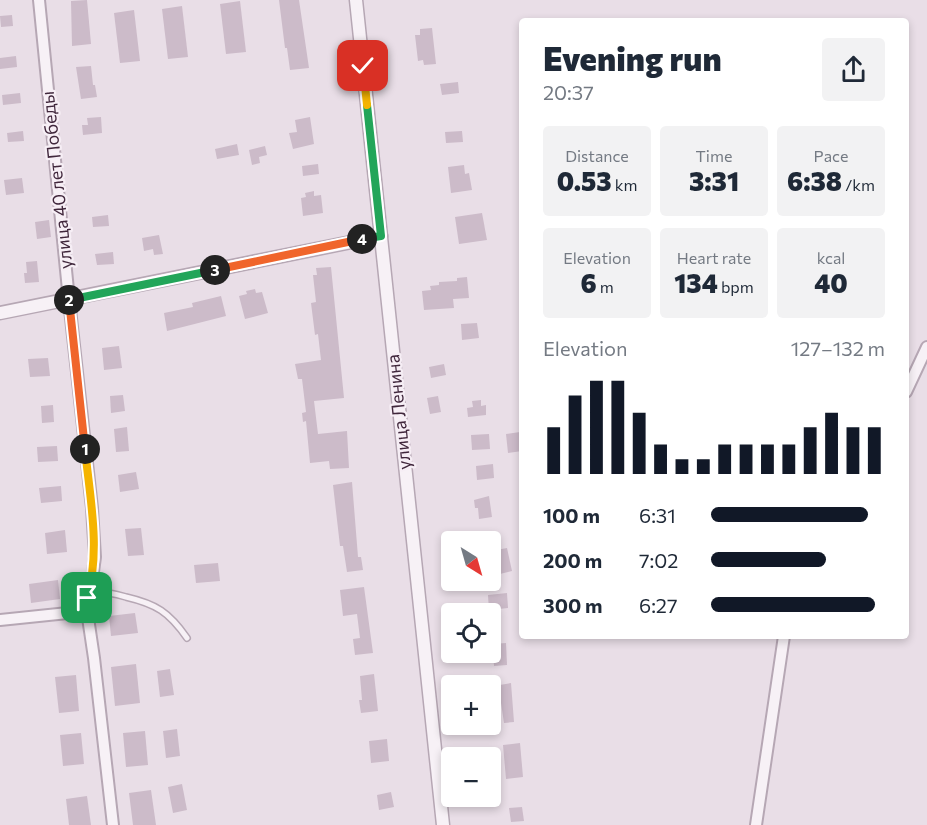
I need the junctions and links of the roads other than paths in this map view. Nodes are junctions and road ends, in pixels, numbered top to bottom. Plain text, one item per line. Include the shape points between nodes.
1 (39, 0) edge
2 (356, 0) edge
3 (381, 236) junction
4 (69, 300) junction
5 (0, 313) edge
6 (927, 347) edge
7 (909, 386) edge
8 (88, 592) junction
9 (87, 611) junction
10 (0, 620) edge
11 (187, 638) dead end
12 (784, 639) edge
13 (113, 825) edge
14 (443, 825) edge
15 (756, 825) edge

1 - 4 street, улица 40 лет Победы
2 - 3 street, улица Ленина
3 - 4 street
3 - 14 street, улица Ленина
4 - 5 street
4 - 8 street, улица 40 лет Победы via 95,557
6 - 7 street
8 - 9 street, улица 40 лет Победы
8 - 11 lane via 107,591 159,608
9 - 10 street
9 - 13 street, улица 40 лет Победы
12 - 15 street

